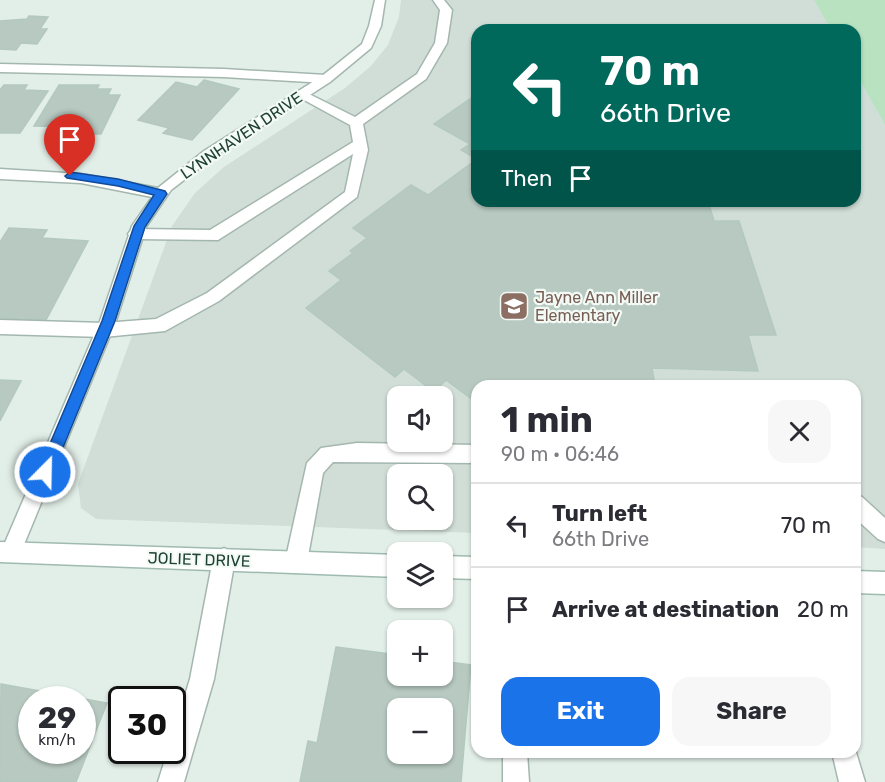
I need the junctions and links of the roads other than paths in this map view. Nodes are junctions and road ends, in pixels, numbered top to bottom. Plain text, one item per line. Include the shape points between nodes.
1 (380, 0) edge
2 (438, 0) edge
3 (0, 68) edge
4 (326, 78) junction
5 (301, 94) junction
6 (356, 123) junction
7 (360, 144) junction
8 (0, 174) edge
9 (161, 194) junction
10 (136, 234) junction
11 (0, 327) edge
12 (104, 330) junction
13 (471, 454) edge
14 (861, 510) edge
15 (885, 532) edge
16 (6, 552) edge
17 (224, 559) junction
18 (296, 562) junction
19 (387, 566) edge
20 (453, 567) edge
21 (471, 568) edge
22 (861, 582) edge
23 (885, 583) edge
24 (515, 758) edge
25 (846, 758) edge
26 (171, 782) edge
27 (516, 782) edge
28 (852, 782) edge

1 - 4 street, LYNNHAVEN DRIVE via 366,46
2 - 6 street via 446,10 441,43 422,76
3 - 4 street
4 - 5 street, LYNNHAVEN DRIVE
5 - 6 street
5 - 9 street, LYNNHAVEN DRIVE via 209,154
6 - 7 street
7 - 10 street via 213,236
7 - 12 street via 352,194 213,297 159,326
8 - 9 street via 70,176 118,182
9 - 10 street, LYNNHAVEN DRIVE
10 - 12 street, LYNNHAVEN DRIVE
11 - 12 street
12 - 16 street, LYNNHAVEN DRIVE
13 - 18 street via 328,454 314,469
14 - 15 street
16 - 17 street, JOLIET DRIVE
17 - 18 street, JOLIET DRIVE
17 - 26 street via 202,679
18 - 19 street, JOLIET DRIVE
20 - 21 street
22 - 23 street
24 - 27 street
25 - 28 street

